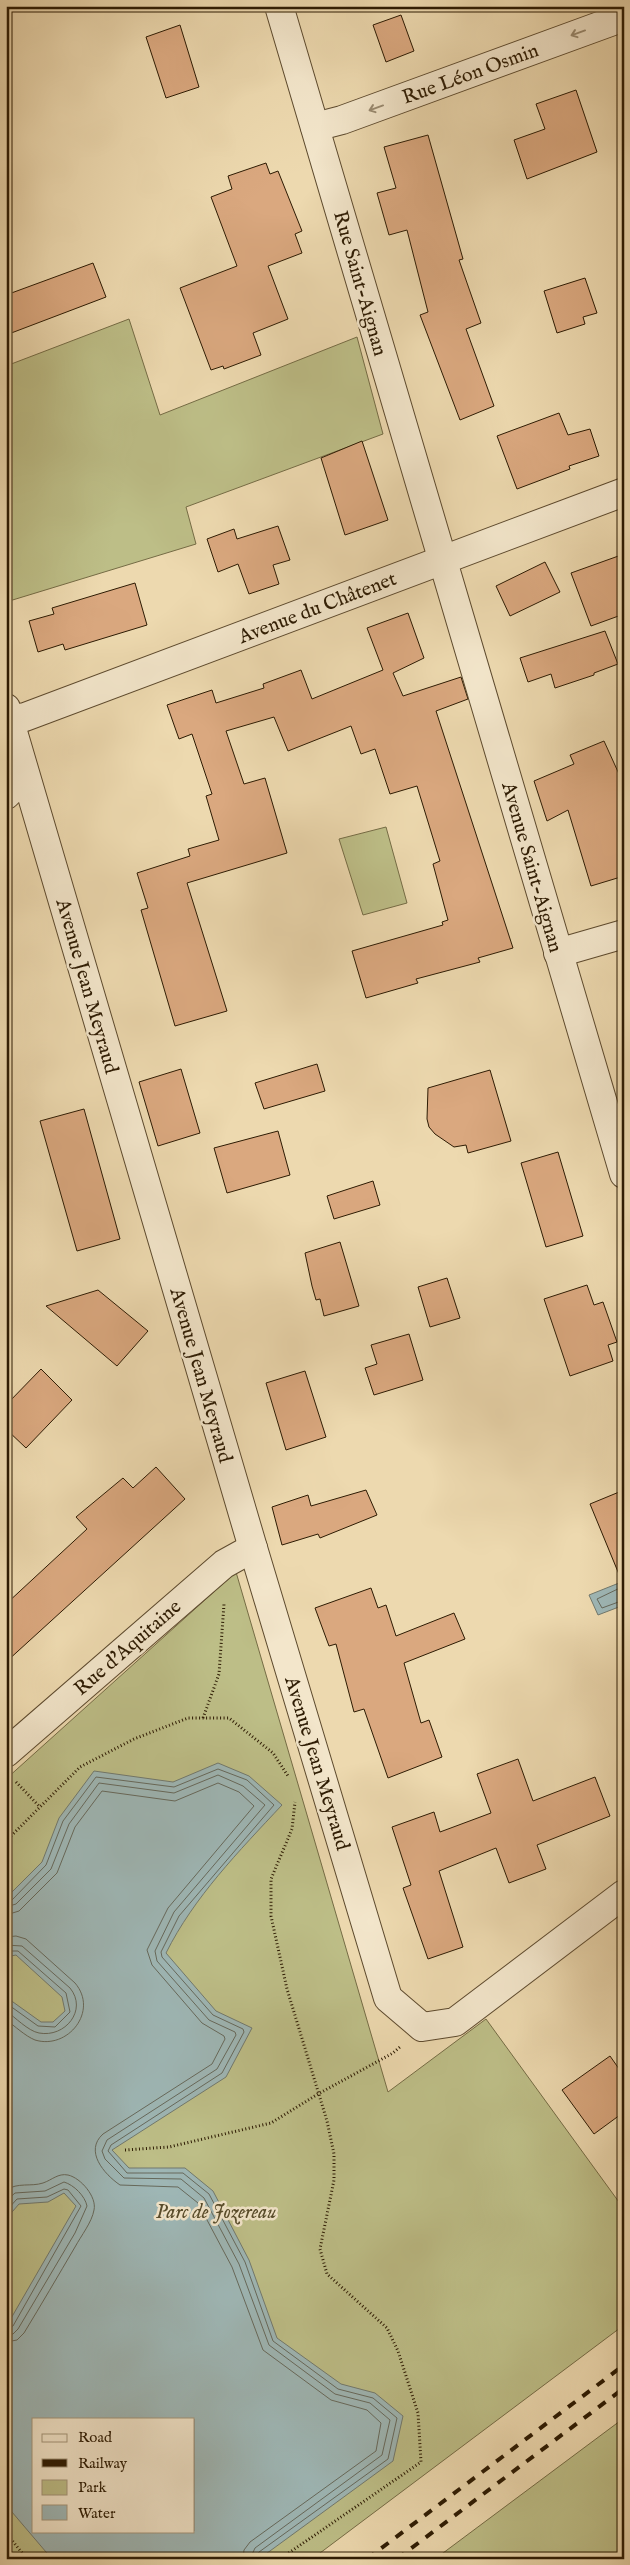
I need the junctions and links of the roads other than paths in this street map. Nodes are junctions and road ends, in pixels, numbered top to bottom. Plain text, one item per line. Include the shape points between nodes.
1 (279, 6) edge
2 (624, 17) edge
3 (315, 127) junction
4 (624, 492) edge
5 (443, 560) junction
6 (8, 714) edge
7 (17, 790) edge
8 (624, 934) edge
9 (558, 953) junction
10 (624, 1174) edge
11 (253, 1548) junction
12 (6, 1753) edge
13 (624, 1894) edge

1 - 3 street, Rue Saint-Aignan
2 -> 3 street, Rue Léon Osmin
3 - 5 street, Rue Saint-Aignan
4 - 5 street, Avenue du Châtenet
5 - 6 street, Avenue du Châtenet via 25,717
5 - 9 street, Avenue Saint-Aignan
6 - 7 street, Avenue Jean Meyraud
7 - 11 street, Avenue Jean Meyraud
8 - 9 street
9 - 10 street, Avenue Saint-Aignan
11 - 12 street, Rue d'Aquitaine via 224,1564
11 - 13 street, Avenue Jean Meyraud via 388,1998 422,2027 455,2022

